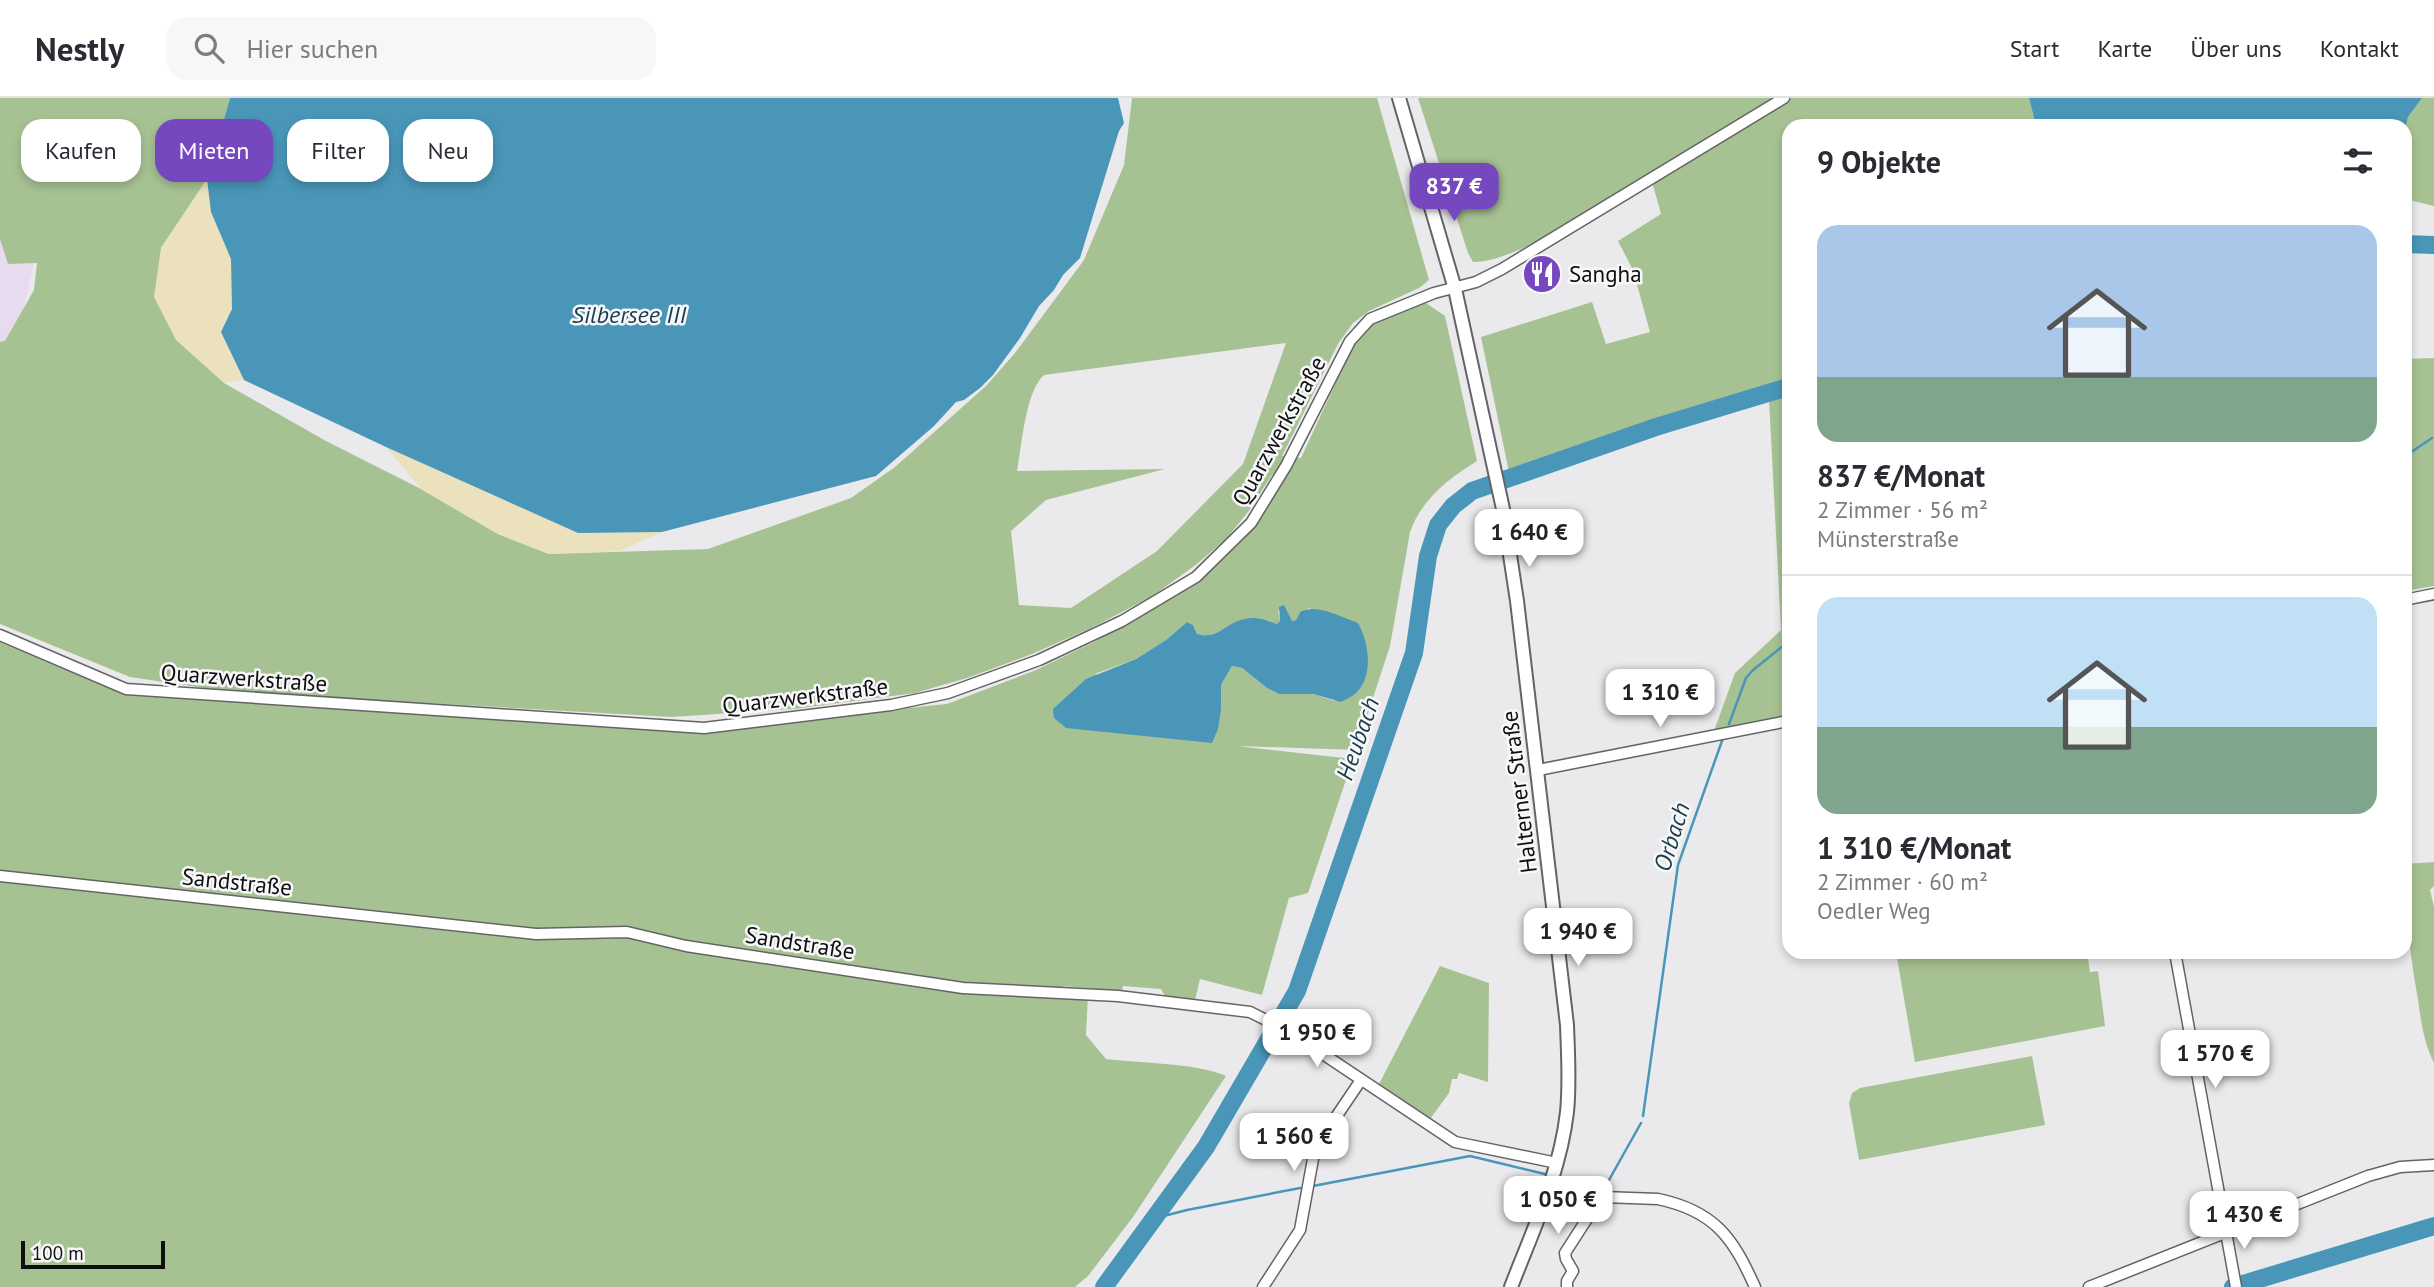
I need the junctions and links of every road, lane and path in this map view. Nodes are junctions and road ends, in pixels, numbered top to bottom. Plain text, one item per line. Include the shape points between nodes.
1 (1399, 98) edge
2 (1784, 98) edge
3 (1455, 289) junction
4 (2434, 594) edge
5 (2412, 598) edge
6 (0, 635) edge
7 (1782, 722) edge
8 (1538, 770) junction
9 (0, 876) edge
10 (2176, 959) edge
11 (1361, 1080) junction
12 (2434, 1166) edge
13 (1554, 1172) junction
14 (1547, 1195) junction
15 (1601, 1197) junction
16 (2225, 1233) junction
17 (2235, 1282) edge
18 (1263, 1287) edge
19 (1511, 1287) edge
20 (1567, 1287) edge
21 (1755, 1287) edge
22 (2089, 1287) edge

1 - 3 main road, Halterner Straße
2 - 3 street, Quarzwerkstraße via 1547,243 1483,279
3 - 6 street, Quarzwerkstraße via 1370,319 1350,341 1286,467 1251,523 1196,577 1122,621 1039,660 948,693 891,705 704,728 126,689
3 - 8 main road, Halterner Straße via 1503,509
4 - 5 street
7 - 8 street
8 - 13 main road, Halterner Straße via 1569,1070 1567,1112
9 - 11 street, Sandstraße via 536,934 627,932 686,946 963,988 1118,996 1250,1012 1290,1032
10 - 16 street
11 - 13 street, Sandstraße via 1455,1142
11 - 18 street via 1315,1148 1300,1230
12 - 16 street via 2400,1167 2368,1177
13 - 14 main road, Halterner Straße
14 - 15 street
14 - 19 main road, Halterner Straße
15 - 20 street via 1565,1253 1573,1271
15 - 21 street via 1676,1203 1712,1222 1739,1252
16 - 17 street
16 - 22 street

